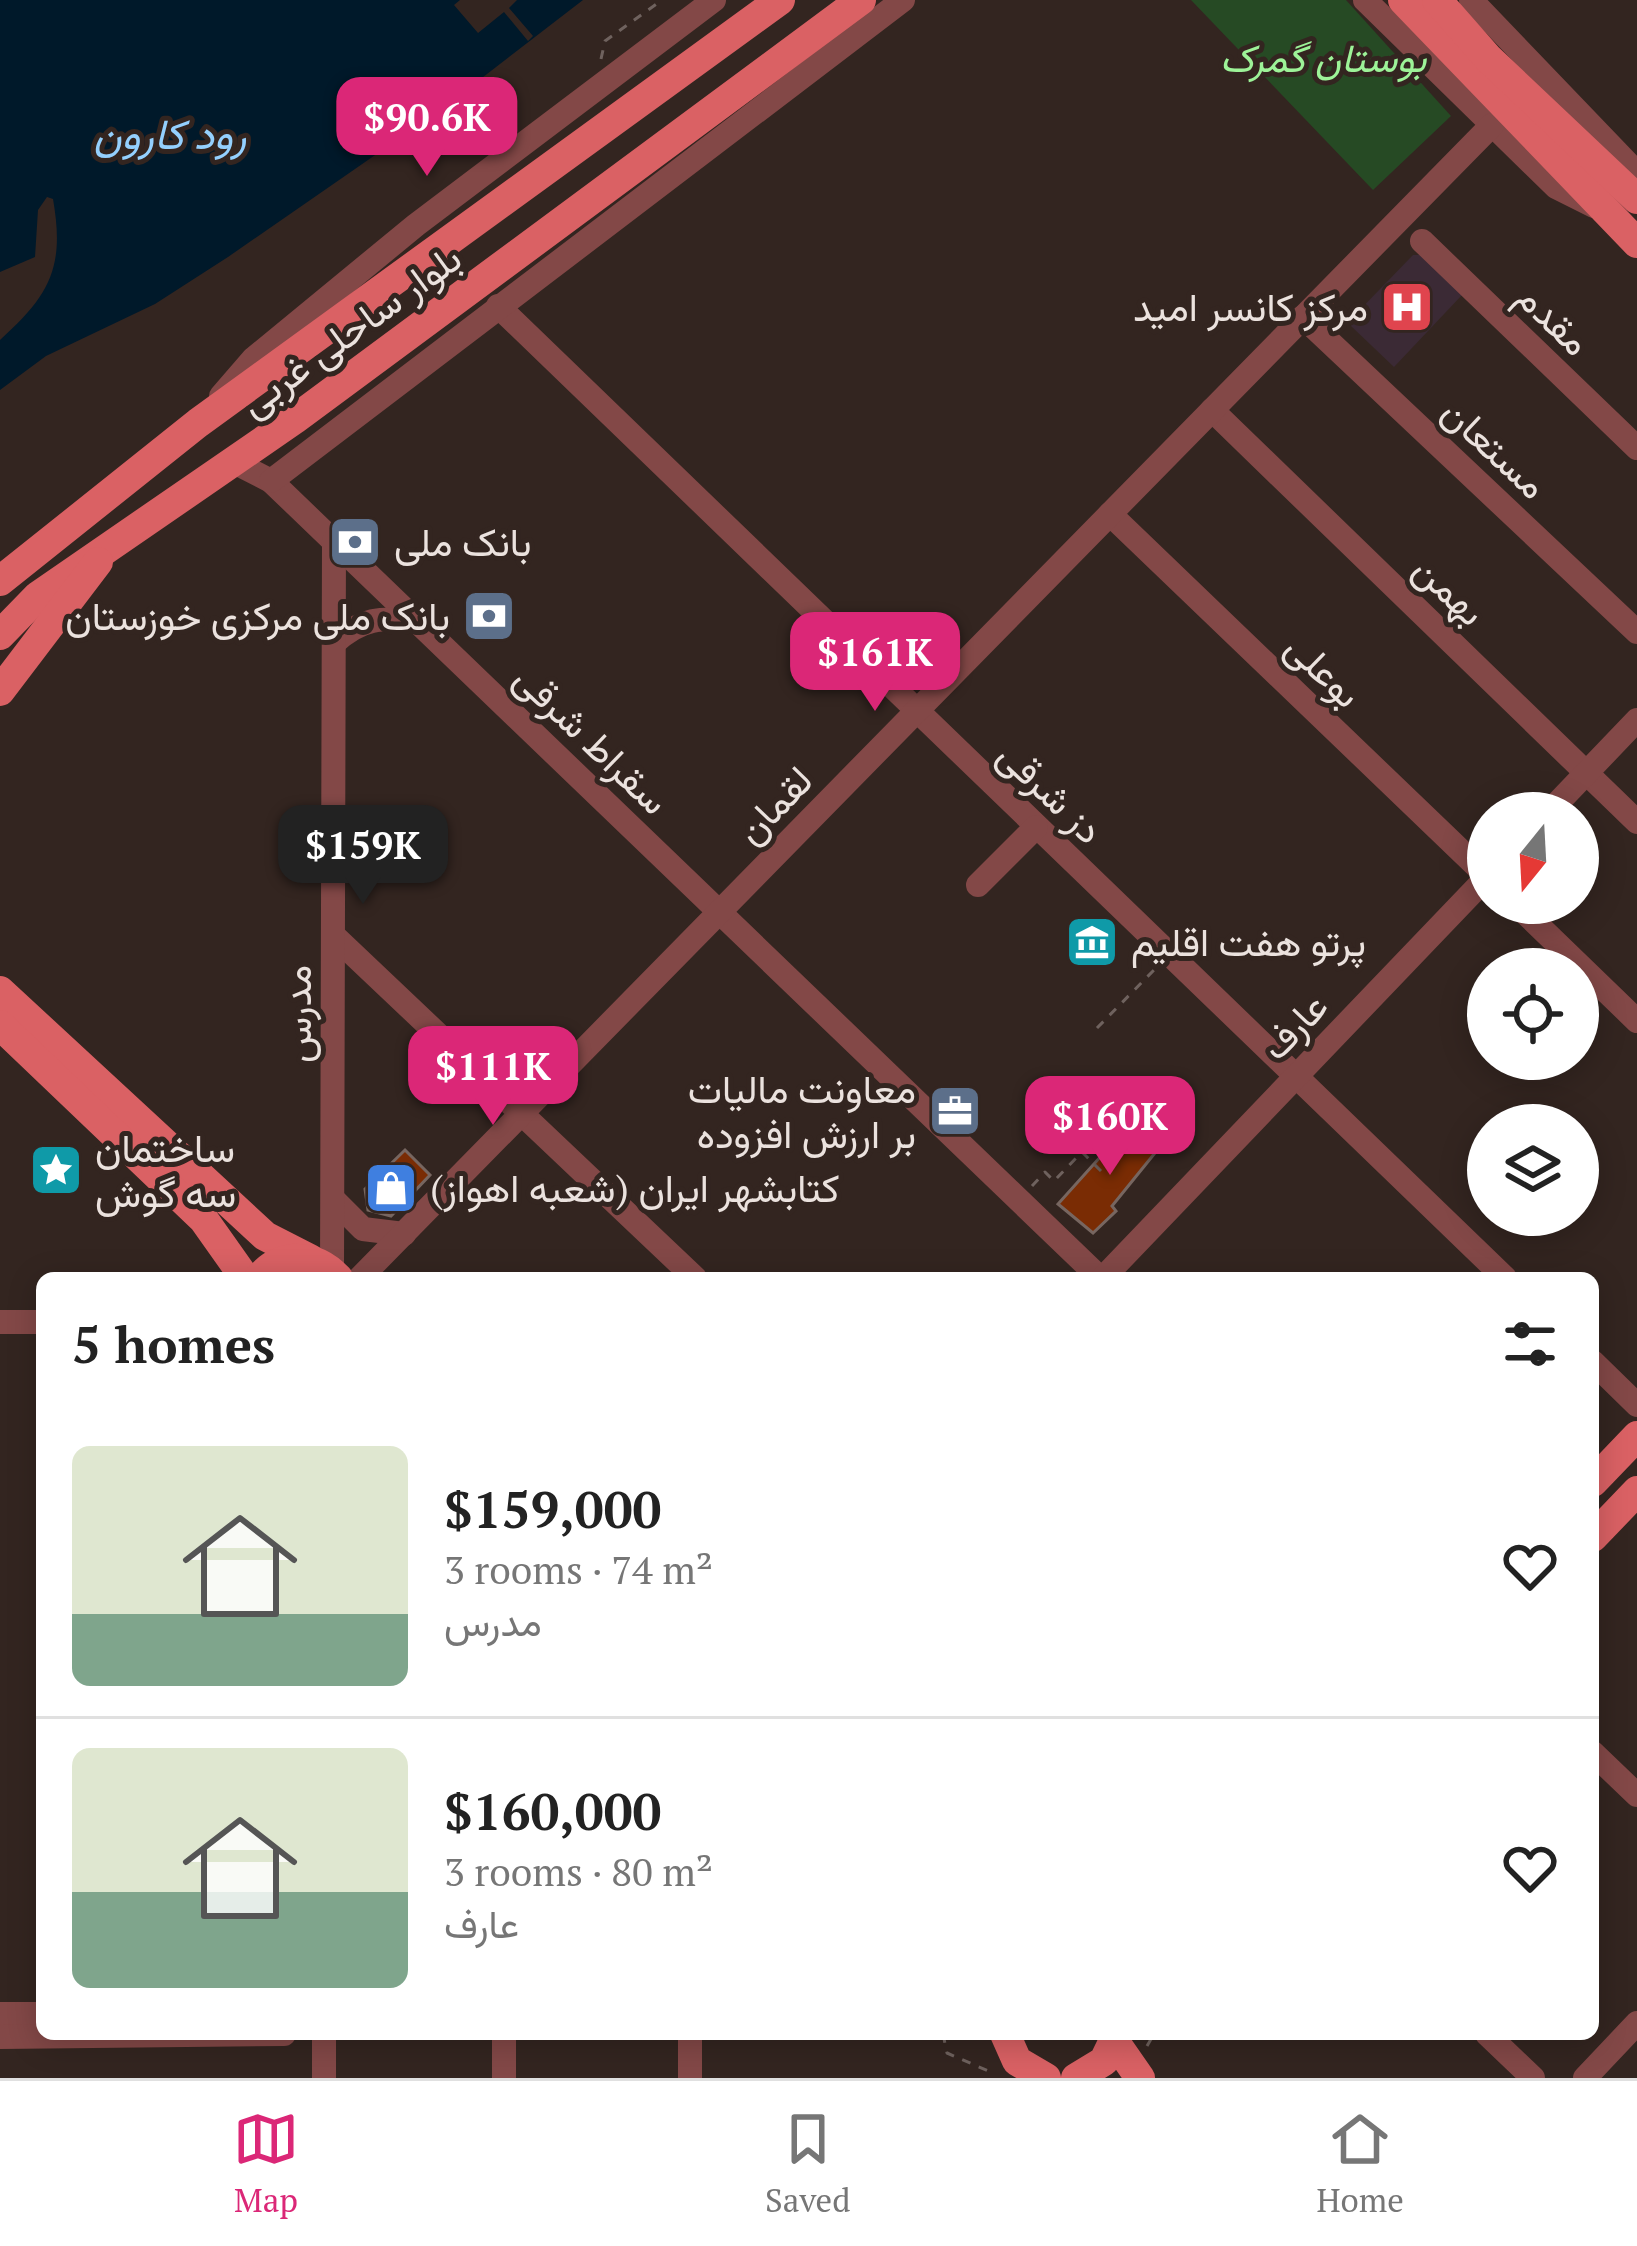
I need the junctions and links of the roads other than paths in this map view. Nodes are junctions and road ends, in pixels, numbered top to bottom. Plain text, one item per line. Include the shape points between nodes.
1 (715, 0) edge
2 (780, 0) edge
3 (861, 0) edge
4 (904, 0) edge
5 (1365, 0) edge
6 (1403, 0) edge
7 (1437, 0) edge
8 (1472, 0) edge
9 (1492, 124) junction
10 (1637, 173) edge
11 (1637, 199) edge
12 (1606, 212) junction
13 (1422, 241) dead end
14 (1637, 243) edge
15 (498, 306) junction
16 (1304, 317) junction
17 (1212, 410) junction
18 (198, 422) junction
19 (1637, 448) edge
20 (234, 462) junction
21 (271, 481) junction
22 (1110, 514) junction
23 (334, 541) junction
24 (107, 548) junction
25 (0, 581) edge
26 (417, 621) junction
27 (1637, 632) edge
28 (0, 635) edge
29 (334, 644) junction
30 (0, 691) edge
31 (916, 712) junction
32 (1637, 720) edge
33 (1586, 773) junction
34 (1568, 792) edge
35 (1637, 823) edge
36 (1036, 827) junction
37 (1467, 857) edge
38 (978, 885) dead end
39 (1467, 899) edge
40 (720, 912) junction
41 (1537, 924) edge
42 (333, 935) junction
43 (0, 965) edge
44 (8, 1009) edge
45 (1637, 1021) edge
46 (12, 1048) edge
47 (1296, 1077) junction
48 (522, 1114) junction
49 (334, 1200) junction
50 (404, 1234) junction
51 (241, 1272) edge
52 (266, 1272) edge
53 (335, 1272) edge
54 (689, 1272) edge
55 (1096, 1272) edge
56 (1107, 1272) edge
57 (1499, 1272) edge
58 (0, 1322) edge
59 (36, 1322) edge
60 (1599, 1368) edge
61 (1637, 1405) edge
62 (1637, 1436) edge
63 (1599, 1476) edge
64 (1637, 1492) edge
65 (1599, 1531) edge
66 (1599, 1759) edge
67 (1637, 1795) edge
68 (0, 2014) edge
69 (36, 2014) edge
70 (1637, 2023) edge
71 (0, 2037) edge
72 (36, 2037) edge
73 (324, 2040) edge
74 (504, 2040) edge
75 (690, 2040) edge
76 (1008, 2040) edge
77 (1115, 2040) edge
78 (1117, 2040) edge
79 (1493, 2040) edge
80 (324, 2078) edge
81 (504, 2078) edge
82 (690, 2078) edge
83 (1046, 2078) edge
84 (1079, 2078) edge
85 (1140, 2078) edge
86 (1533, 2078) edge
87 (1585, 2078) edge

1 - 18 street via 398,239 253,359
2 - 18 main road, بلوار ساحلی غربی
3 - 20 main road, بلوار ساحلی غربی
4 - 15 street
5 - 9 street
6 - 12 main road
7 - 11 main road
8 - 10 street
9 - 12 street via 1556,187
9 - 16 street, لقمان
12 - 14 main road
13 - 19 street, مقدم
15 - 21 street
15 - 31 street, دز شرقی
16 - 17 street, لقمان
16 - 27 street, مستعان
17 - 22 street, لقمان
17 - 33 street, بهمن
18 - 25 main road, بلوار ساحلی غربی
20 - 21 street, سقراط شرقی
20 - 24 main road, بلوار ساحلی غربی
21 - 23 street, سقراط شرقی
22 - 31 street, لقمان
22 - 37 street, بوعلی
23 - 26 street, سقراط شرقی
23 - 29 street, مدرس
24 - 28 main road, بلوار ساحلی غربی via 38,596
24 - 30 main road
26 - 29 street via 355,623
26 - 40 street, سقراط شرقی
29 - 42 street, مدرس
31 - 36 street, دز شرقی
31 - 40 street, لقمان
32 - 33 street
33 - 34 street
33 - 35 street, بهمن
36 - 38 street
36 - 47 street, دز شرقی
39 - 47 street, عارف
40 - 48 street, لقمان
40 - 55 street, سقراط شرقی via 1034,1204
41 - 45 street
42 - 48 street
42 - 49 street, مدرس
43 - 44 main road
44 - 46 main road
44 - 53 main road via 265,1236
46 - 51 main road via 204,1220
47 - 56 street, عارف
47 - 57 street, دز شرقی
48 - 50 street, لقمان
48 - 54 street
49 - 50 street via 363,1229
49 - 53 street, مدرس
50 - 53 street, لقمان
52 - 53 main road via 280,1261
58 - 59 street
60 - 61 street
62 - 63 main road
64 - 65 main road
66 - 67 street
68 - 69 street
70 - 87 street
71 - 72 street
73 - 80 street
74 - 81 street
75 - 82 street
76 - 83 main road via 1017,2061
77 - 84 main road via 1104,2061
78 - 85 main road
79 - 86 street

